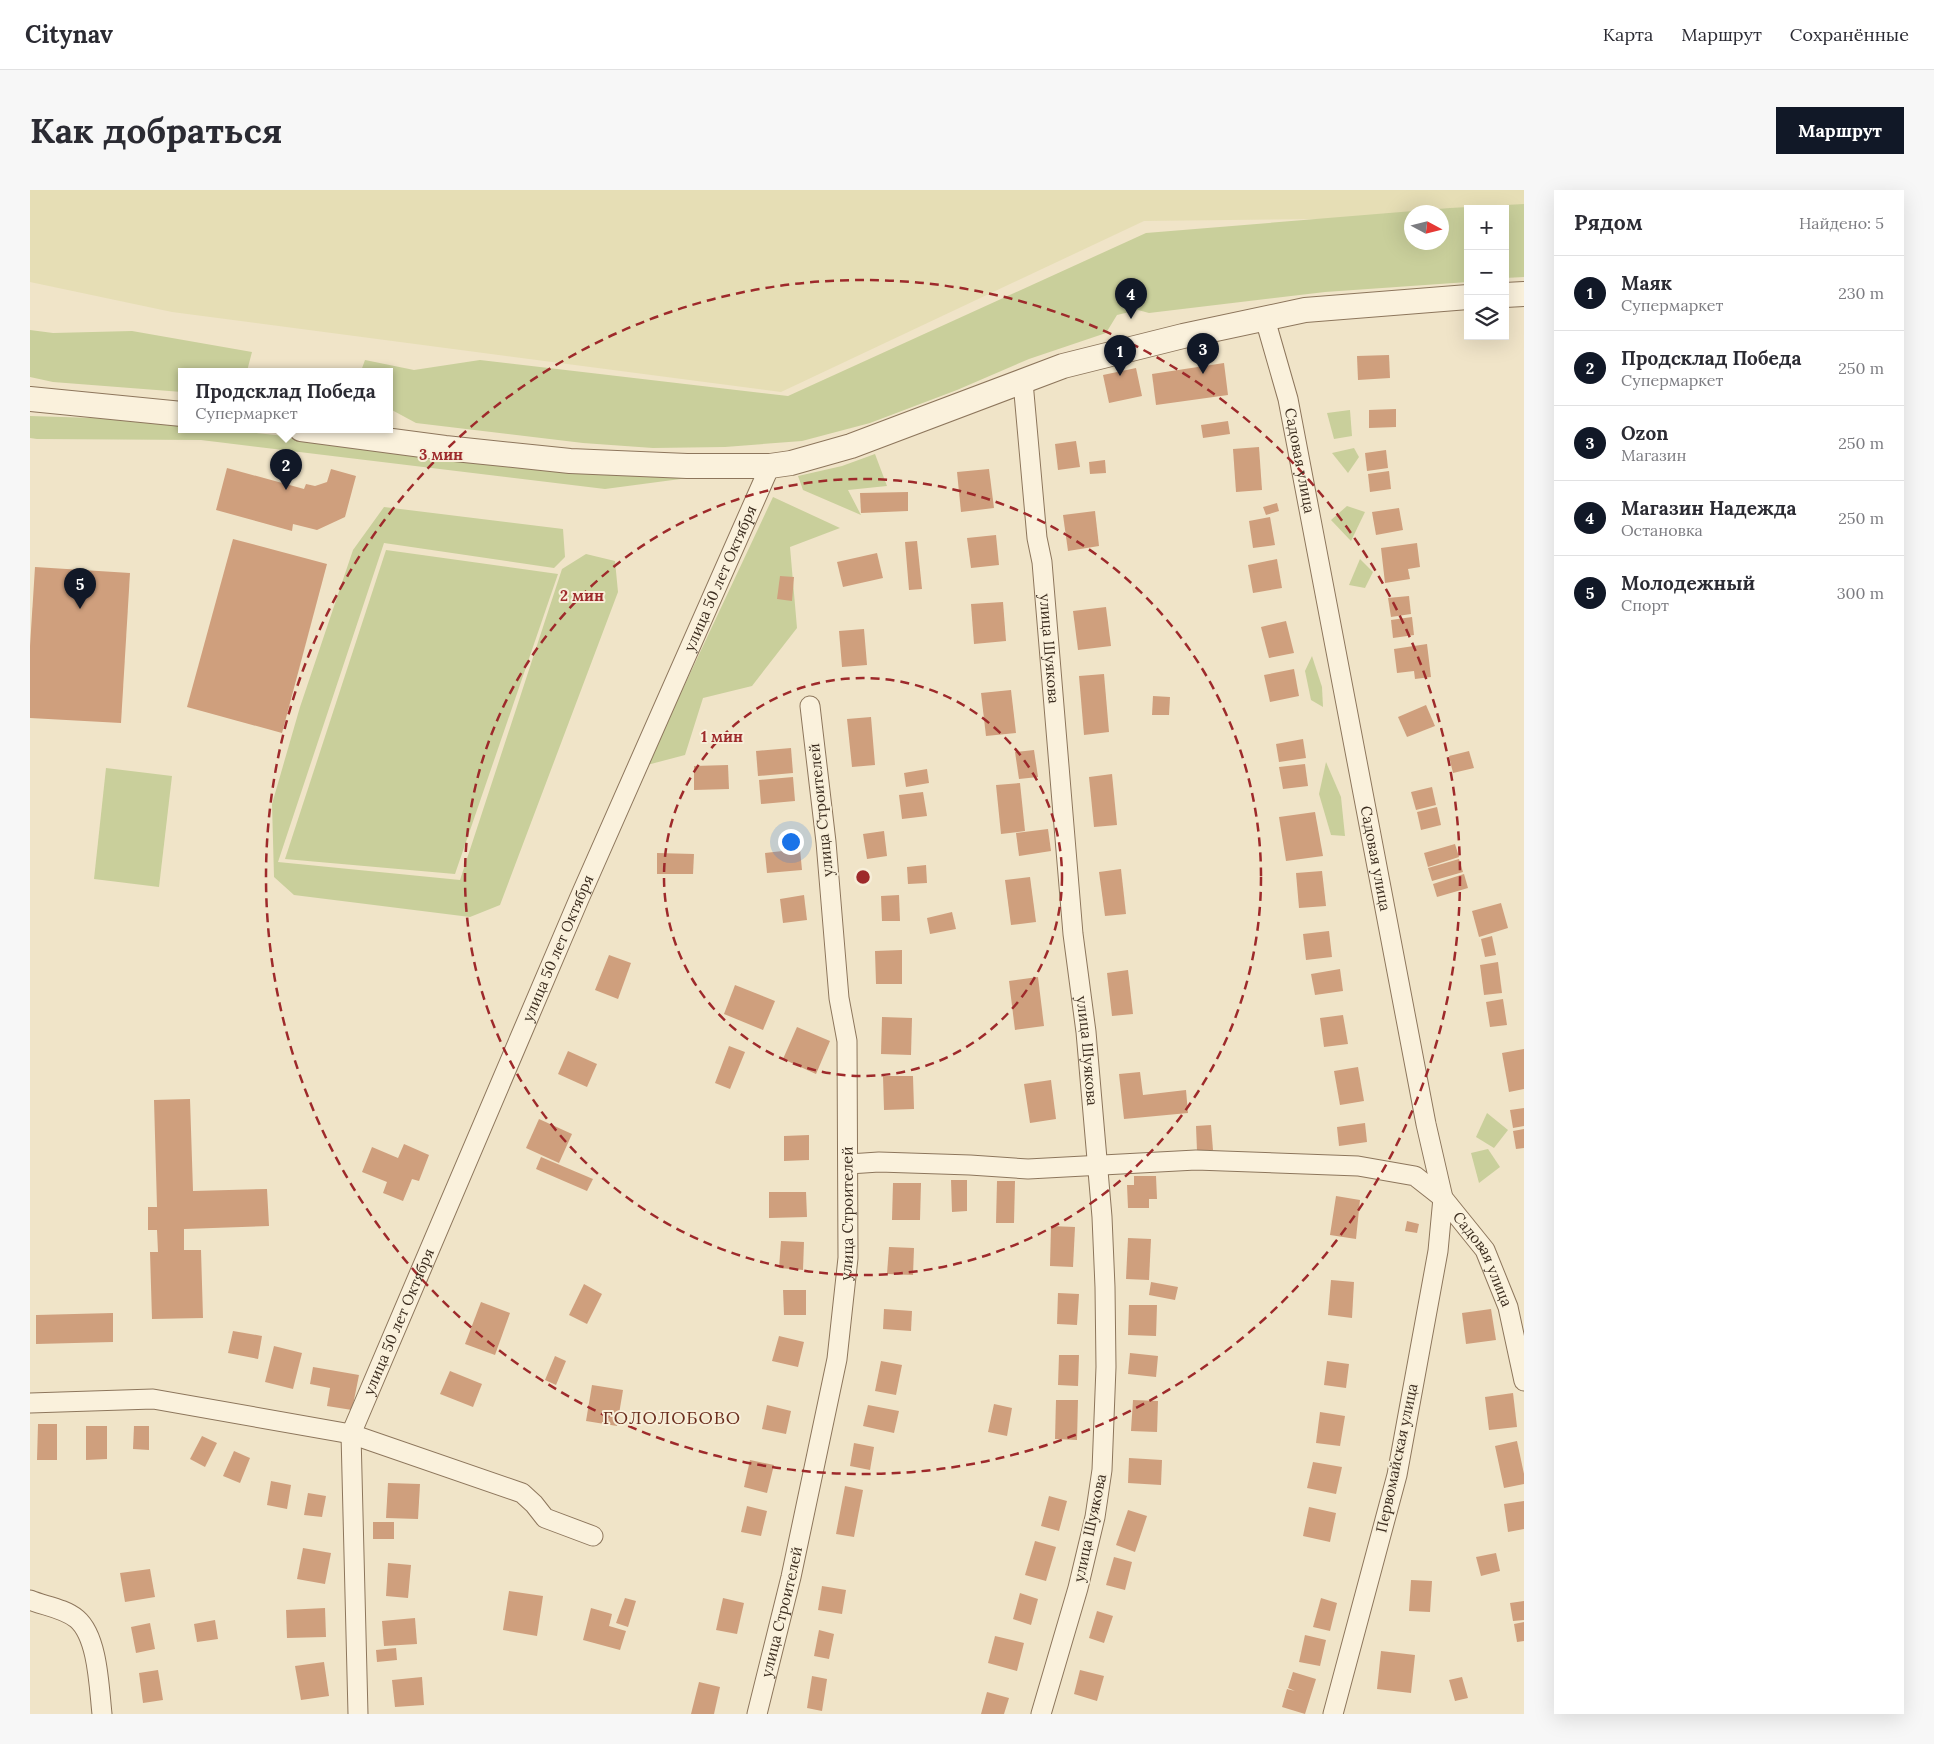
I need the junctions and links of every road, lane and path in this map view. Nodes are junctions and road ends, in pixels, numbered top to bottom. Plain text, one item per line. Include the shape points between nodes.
1 (1524, 294) edge
2 (1509, 295) edge
3 (1464, 297) edge
4 (1265, 319) junction
5 (1023, 382) junction
6 (30, 399) edge
7 (178, 414) edge
8 (331, 433) edge
9 (770, 466) junction
10 (810, 706) dead end
11 (848, 1164) junction
12 (1097, 1164) junction
13 (1443, 1198) junction
14 (1524, 1382) edge
15 (30, 1403) edge
16 (352, 1434) junction
17 (593, 1536) dead end
18 (30, 1600) edge
19 (102, 1714) edge
20 (358, 1714) edge
21 (757, 1714) edge
22 (1041, 1714) edge
23 (1333, 1714) edge

1 - 2 street
3 - 4 street via 1305,310
4 - 5 street via 1063,366
4 - 13 street, Садовая улица via 1288,399 1426,1124
5 - 9 street via 851,446
5 - 12 street, улица Шуякова
6 - 7 street
8 - 9 street via 570,461
9 - 16 street, улица 50 лет Октября via 579,899
10 - 11 street, улица Строителей via 839,998 847,1040
11 - 12 street via 961,1164 1028,1169
11 - 21 street, улица Строителей via 848,1258 837,1359 791,1577
12 - 13 street via 1196,1160 1358,1166 1416,1176
12 - 22 street, улица Шуякова via 1105,1287 1102,1470 1078,1588
13 - 14 street, Садовая улица via 1485,1250 1508,1306
13 - 23 street, Первомайская улица via 1438,1251 1397,1475
15 - 16 street via 153,1399
16 - 17 street via 522,1493 545,1518
16 - 20 street, улица 50 лет Октября
18 - 19 street via 76,1618 91,1640

